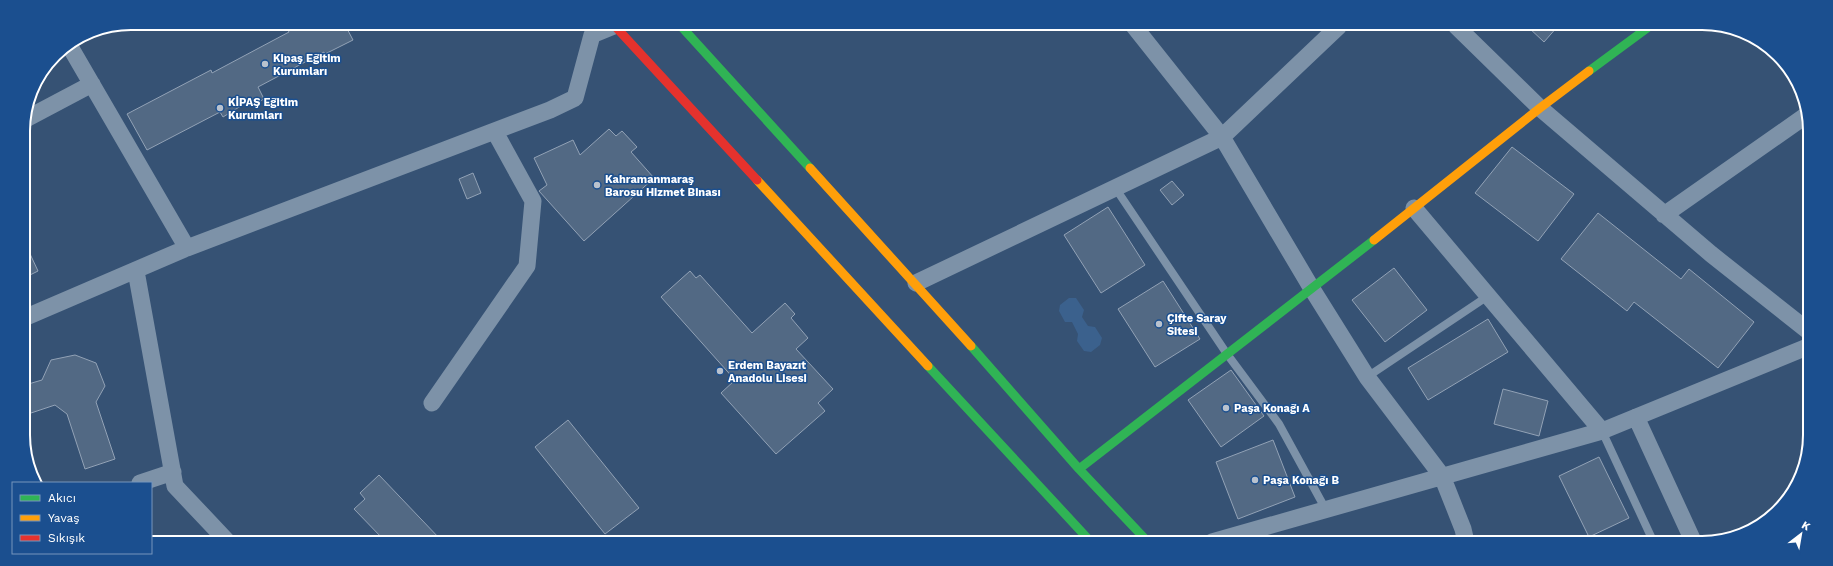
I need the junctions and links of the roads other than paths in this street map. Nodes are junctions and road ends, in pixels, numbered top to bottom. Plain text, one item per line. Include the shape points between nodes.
1 (603, 30) edge
2 (619, 30) edge
3 (684, 30) edge
4 (1137, 30) edge
5 (1335, 30) edge
6 (1460, 30) edge
7 (1645, 30) edge
8 (72, 50) edge
9 (92, 84) junction
10 (1540, 108) junction
11 (31, 116) edge
12 (1802, 118) edge
13 (495, 132) junction
14 (1222, 137) junction
15 (1116, 189) junction
16 (1414, 208) junction
17 (1664, 215) junction
18 (187, 248) junction
19 (136, 271) junction
20 (916, 283) junction
21 (1312, 289) junction
22 (1488, 296) junction
23 (30, 315) edge
24 (1803, 327) edge
25 (1803, 349) edge
26 (1227, 354) junction
27 (1367, 377) junction
28 (432, 403) dead end
29 (1636, 417) junction
30 (1602, 431) junction
31 (1079, 469) junction
32 (173, 472) junction
33 (1442, 476) junction
34 (143, 482) edge
35 (1326, 510) junction
36 (222, 536) edge
37 (1084, 536) edge
38 (1142, 536) edge
39 (1233, 536) edge
40 (1465, 536) edge
41 (1651, 536) edge
42 (1691, 536) edge

1 - 13 street via 592,35 575,98
2 - 37 main road
3 - 20 main road
4 - 14 street
5 - 14 street
6 - 10 street
7 - 10 main road
8 - 9 street
9 - 11 street
9 - 18 street
10 - 16 main road
10 - 17 street
12 - 17 street
13 - 18 street
13 - 28 street via 533,201 527,266
14 - 15 street
14 - 21 street
15 - 20 street
15 - 26 lane
16 - 21 main road
16 - 22 street
17 - 24 street
18 - 19 street
19 - 23 street
19 - 32 street
20 - 31 main road
21 - 26 main road
21 - 27 street
22 - 27 lane
22 - 30 street
25 - 29 street
26 - 31 main road
26 - 35 lane via 1279,424
27 - 33 street
29 - 30 street
29 - 42 street
30 - 33 street
30 - 41 lane
31 - 38 main road
32 - 34 street
32 - 36 street via 175,486
33 - 35 street
33 - 40 street
35 - 39 street

